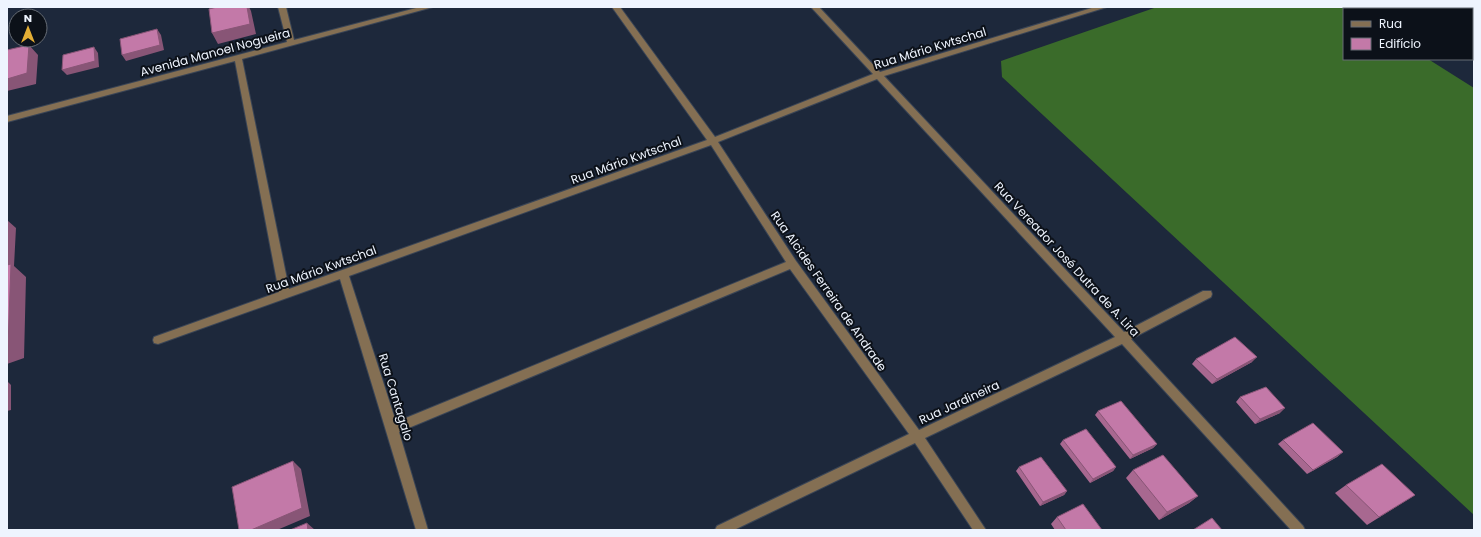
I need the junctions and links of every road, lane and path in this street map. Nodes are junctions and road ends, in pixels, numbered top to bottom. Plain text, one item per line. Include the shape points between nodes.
1 (282, 7) edge
2 (429, 7) edge
3 (616, 7) edge
4 (814, 7) edge
5 (1103, 7) edge
6 (291, 44) junction
7 (238, 58) junction
8 (879, 75) junction
9 (7, 119) edge
10 (713, 141) junction
11 (792, 264) junction
12 (343, 273) junction
13 (1207, 294) dead end
14 (285, 295) junction
15 (1123, 338) junction
16 (158, 340) dead end
17 (392, 429) junction
18 (917, 436) junction
19 (422, 530) edge
20 (721, 530) edge
21 (980, 530) edge
22 (1299, 530) edge

1 - 6 street
2 - 6 street, Avenida Manoel Nogueira
3 - 10 street, Rua Alcides Ferreira de Andrade
4 - 8 street, Rua Vereador José Dutra de A. Lira
5 - 8 street, Rua Mário Kwtschal
6 - 7 street, Avenida Manoel Nogueira
7 - 9 street, Avenida Manoel Nogueira
7 - 14 street
8 - 10 street, Rua Mário Kwtschal
8 - 15 street, Rua Vereador José Dutra de A. Lira
10 - 11 street, Rua Alcides Ferreira de Andrade
10 - 12 street, Rua Mário Kwtschal
11 - 17 street
11 - 18 street, Rua Alcides Ferreira de Andrade
12 - 14 street, Rua Mário Kwtschal
12 - 17 street, Rua Cantagalo
13 - 15 street, Rua Jardineira
14 - 16 street, Rua Mário Kwtschal
15 - 18 street, Rua Jardineira
15 - 22 street, Rua Vereador José Dutra de A. Lira
17 - 19 street, Rua Cantagalo
18 - 20 street, Rua Jardineira
18 - 21 street, Rua Alcides Ferreira de Andrade

